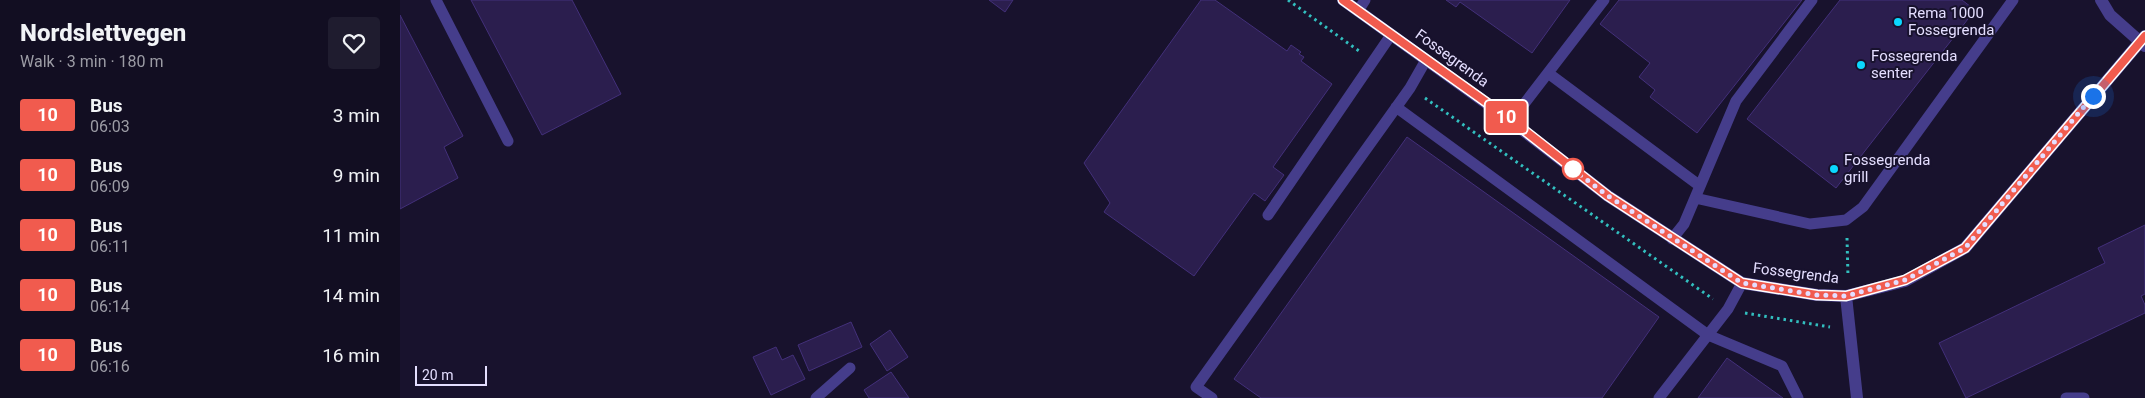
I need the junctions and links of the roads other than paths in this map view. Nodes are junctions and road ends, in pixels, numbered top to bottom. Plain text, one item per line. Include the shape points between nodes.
1 (436, 0) edge
2 (1343, 0) edge
3 (1604, 0) edge
4 (1812, 0) edge
5 (2013, 0) edge
6 (2101, 0) edge
7 (1361, 6) edge
8 (1391, 35) junction
9 (2143, 41) edge
10 (1426, 60) junction
11 (1548, 73) junction
12 (1396, 107) junction
13 (1511, 120) junction
14 (508, 141) dead end
15 (1700, 186) junction
16 (1695, 198) junction
17 (1268, 215) dead end
18 (1672, 239) junction
19 (1742, 283) junction
20 (1846, 296) junction
21 (1708, 335) junction
22 (850, 368) dead end
23 (816, 398) edge
24 (1212, 398) edge
25 (1659, 398) edge
26 (1798, 398) edge
27 (1857, 398) edge
28 (2066, 398) edge
29 (2084, 398) edge

1 - 14 lane
2 - 7 street, Fossegrenda
3 - 11 lane
4 - 15 lane via 1736,101
5 - 16 lane via 1863,207 1846,220 1810,224
6 - 9 street via 2110,15
7 - 8 street, Fossegrenda
8 - 10 street, Fossegrenda
8 - 17 lane
9 - 20 street, Fossegrenda via 1965,248 1905,280
10 - 12 lane
10 - 13 street, Fossegrenda
11 - 13 lane
11 - 15 lane
12 - 21 lane
12 - 24 lane via 1196,387
13 - 18 street, Fossegrenda via 1608,196
15 - 16 lane
16 - 18 lane via 1684,224
18 - 19 street, Fossegrenda
19 - 20 street, Fossegrenda via 1817,295
19 - 21 lane via 1728,310
20 - 27 street
21 - 25 lane
21 - 26 lane via 1782,366
22 - 23 lane
28 - 29 lane

